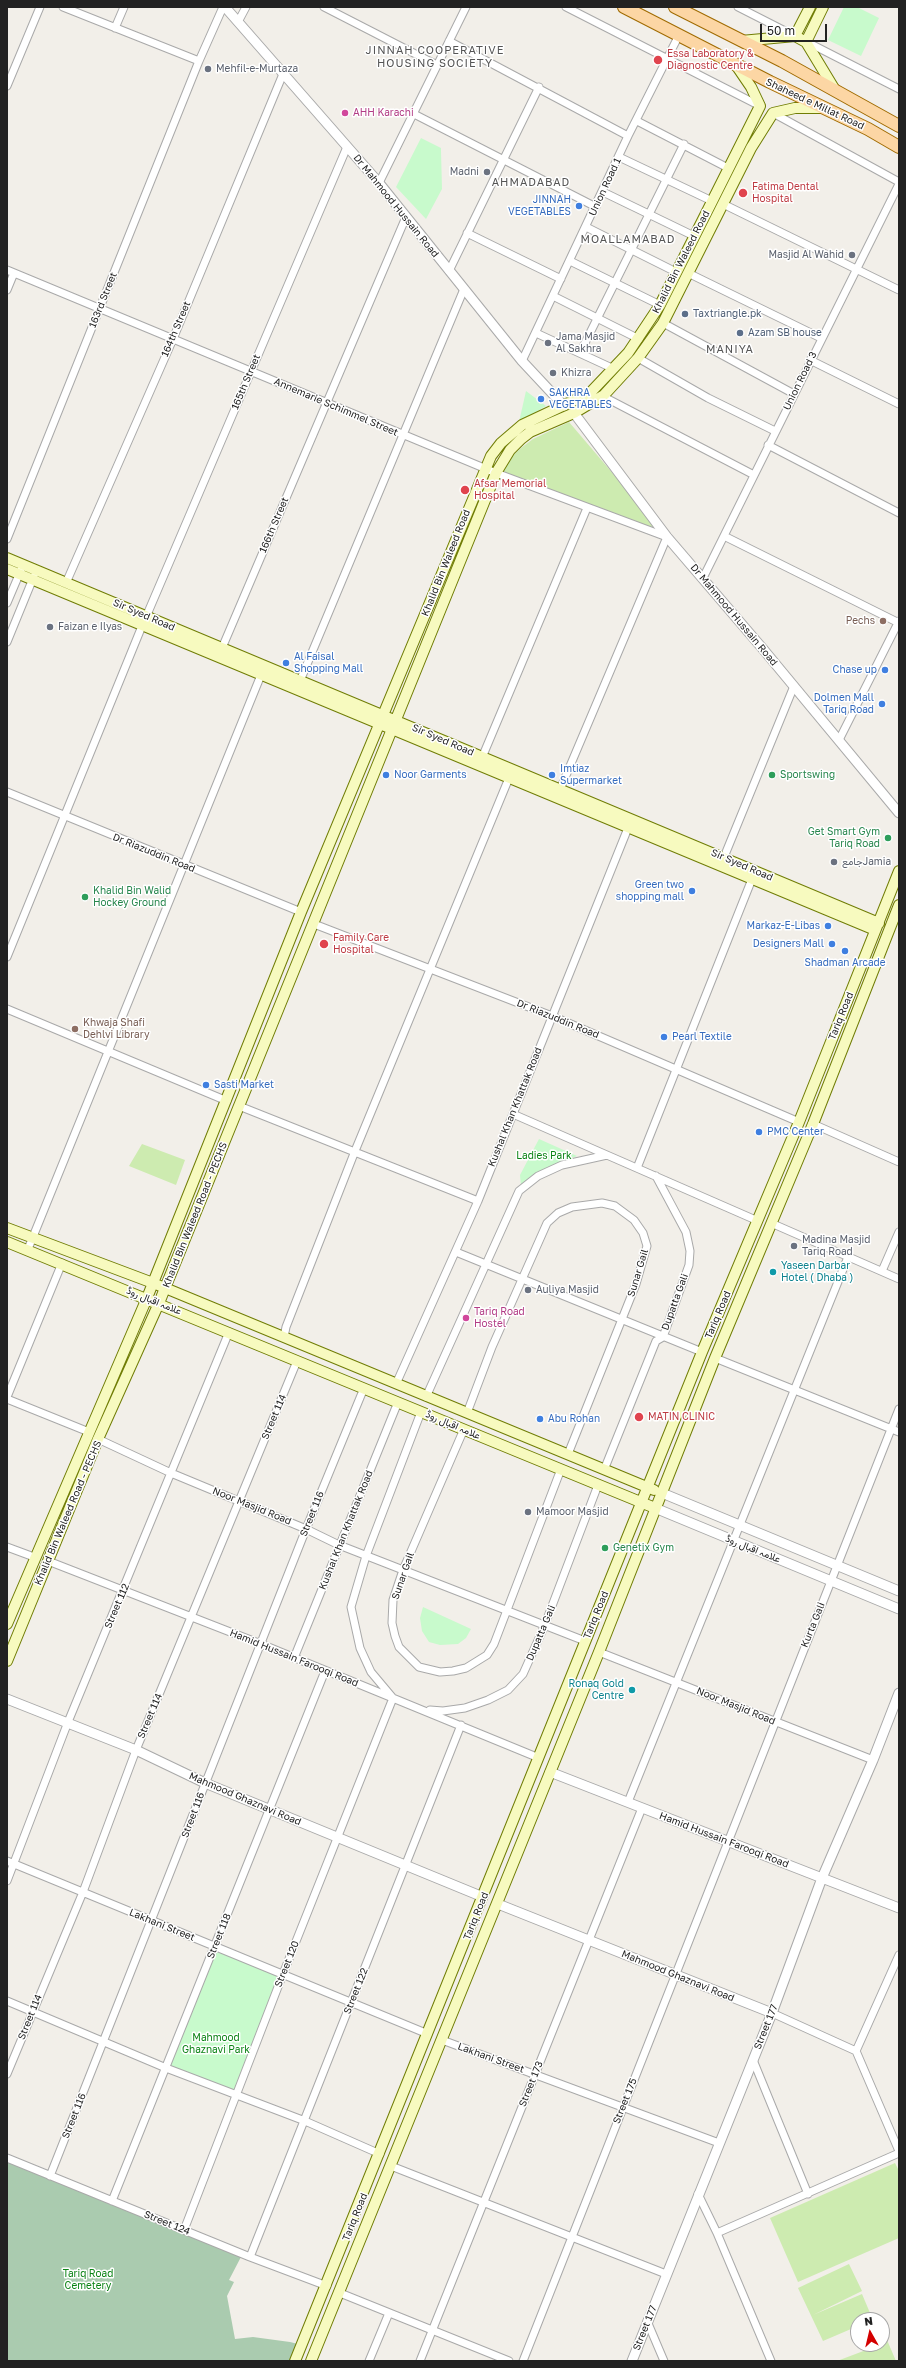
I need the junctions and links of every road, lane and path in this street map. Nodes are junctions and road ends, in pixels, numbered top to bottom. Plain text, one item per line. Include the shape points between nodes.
1 (40, 7) edge
2 (63, 7) edge
3 (124, 7) edge
4 (224, 7) edge
5 (246, 7) edge
6 (324, 7) edge
7 (466, 7) edge
8 (566, 7) edge
9 (624, 7) edge
10 (675, 7) edge
11 (738, 7) edge
12 (810, 7) edge
13 (823, 7) edge
14 (748, 9) edge
15 (238, 22) junction
16 (115, 28) junction
17 (679, 35) junction
18 (795, 36) junction
19 (450, 41) junction
20 (739, 41) junction
21 (806, 42) junction
22 (667, 58) junction
23 (199, 60) junction
24 (436, 65) junction
25 (735, 65) junction
26 (283, 74) junction
27 (7, 86) edge
28 (539, 88) junction
29 (899, 89) edge
30 (835, 90) junction
31 (760, 106) junction
32 (821, 108) junction
33 (773, 113) junction
34 (414, 114) junction
35 (637, 121) junction
36 (899, 126) edge
37 (628, 136) junction
38 (741, 143) junction
39 (684, 144) junction
40 (899, 146) edge
41 (347, 147) junction
42 (751, 148) junction
43 (619, 157) junction
44 (502, 161) junction
45 (728, 168) junction
46 (665, 179) junction
47 (379, 183) junction
48 (899, 183) edge
49 (602, 192) junction
50 (712, 200) junction
51 (723, 204) junction
52 (596, 207) junction
53 (648, 213) junction
54 (406, 218) junction
55 (586, 227) junction
56 (467, 233) junction
57 (694, 236) junction
58 (631, 249) junction
59 (570, 261) junction
60 (858, 268) junction
61 (10, 271) edge
62 (449, 271) junction
63 (676, 272) junction
64 (688, 273) junction
65 (561, 279) junction
66 (615, 282) junction
67 (7, 290) edge
68 (464, 290) junction
69 (899, 290) edge
70 (553, 296) junction
71 (660, 305) junction
72 (100, 308) junction
73 (597, 317) junction
74 (663, 323) junction
75 (536, 333) junction
76 (821, 338) junction
77 (173, 339) junction
78 (639, 339) junction
79 (580, 353) junction
80 (638, 358) junction
81 (810, 360) junction
82 (522, 361) junction
83 (614, 369) junction
84 (251, 371) junction
85 (794, 394) junction
86 (604, 395) junction
87 (326, 402) junction
88 (899, 404) edge
89 (564, 406) junction
90 (574, 414) junction
91 (775, 431) junction
92 (402, 434) junction
93 (768, 445) junction
94 (485, 468) junction
95 (496, 473) junction
96 (754, 475) junction
97 (588, 508) junction
98 (899, 513) edge
99 (724, 536) junction
100 (668, 537) junction
101 (7, 539) edge
102 (7, 558) edge
103 (7, 569) edge
104 (21, 570) junction
105 (35, 575) junction
106 (703, 578) junction
107 (66, 583) junction
108 (7, 603) edge
109 (144, 621) junction
110 (899, 622) edge
111 (168, 631) junction
112 (7, 642) edge
113 (222, 648) junction
114 (261, 675) junction
115 (281, 678) junction
116 (300, 681) junction
117 (794, 686) junction
118 (390, 698) junction
119 (404, 703) junction
120 (379, 724) junction
121 (393, 730) junction
122 (839, 740) junction
123 (481, 761) junction
124 (509, 778) junction
125 (7, 792) edge
126 (558, 794) junction
127 (899, 813) edge
128 (65, 817) junction
129 (628, 828) junction
130 (722, 862) junction
131 (184, 865) junction
132 (899, 871) edge
133 (752, 879) junction
134 (899, 906) edge
135 (301, 912) junction
136 (314, 924) junction
137 (877, 926) junction
138 (7, 958) edge
139 (432, 968) junction
140 (7, 1009) edge
141 (552, 1016) junction
142 (108, 1051) junction
143 (676, 1069) junction
144 (227, 1101) junction
145 (239, 1106) junction
146 (513, 1114) junction
147 (799, 1122) junction
148 (812, 1124) junction
149 (355, 1151) junction
150 (607, 1155) junction
151 (899, 1162) edge
152 (637, 1168) junction
153 (656, 1176) junction
154 (478, 1201) junction
155 (758, 1221) junction
156 (771, 1223) junction
157 (7, 1228) edge
158 (899, 1232) edge
159 (32, 1238) junction
160 (7, 1242) edge
161 (28, 1249) junction
162 (456, 1252) junction
163 (848, 1257) junction
164 (62, 1263) junction
165 (486, 1264) junction
166 (882, 1271) junction
167 (899, 1279) edge
168 (521, 1280) junction
169 (153, 1284) junction
170 (165, 1288) junction
171 (147, 1298) junction
172 (159, 1303) junction
173 (622, 1320) junction
174 (229, 1332) junction
175 (663, 1337) junction
176 (284, 1338) junction
177 (702, 1352) junction
178 (715, 1358) junction
179 (297, 1361) junction
180 (396, 1384) junction
181 (364, 1388) junction
182 (794, 1389) junction
183 (426, 1397) junction
184 (7, 1398) edge
185 (398, 1402) junction
186 (899, 1409) edge
187 (422, 1412) junction
188 (467, 1413) junction
189 (891, 1428) junction
190 (464, 1429) junction
191 (89, 1432) junction
192 (899, 1432) edge
193 (98, 1439) junction
194 (568, 1454) junction
195 (561, 1469) junction
196 (604, 1470) junction
197 (171, 1473) junction
198 (598, 1485) junction
199 (647, 1487) junction
200 (662, 1493) junction
201 (238, 1501) junction
202 (641, 1502) junction
203 (656, 1508) junction
204 (739, 1525) junction
205 (306, 1528) junction
206 (733, 1540) junction
207 (339, 1545) junction
208 (7, 1547) edge
209 (366, 1556) junction
210 (34, 1557) junction
211 (48, 1561) junction
212 (837, 1565) junction
213 (403, 1570) junction
214 (831, 1581) junction
215 (124, 1590) junction
216 (899, 1591) edge
217 (899, 1609) edge
218 (506, 1610) junction
219 (193, 1617) junction
220 (7, 1624) edge
221 (544, 1627) junction
222 (585, 1641) junction
223 (261, 1644) junction
224 (599, 1652) junction
225 (294, 1658) junction
226 (7, 1660) edge
227 (326, 1671) junction
228 (675, 1682) junction
229 (899, 1693) edge
230 (393, 1698) junction
231 (7, 1699) edge
232 (420, 1709) junction
233 (68, 1722) junction
234 (775, 1722) junction
235 (461, 1725) junction
236 (136, 1750) junction
237 (539, 1758) junction
238 (873, 1760) junction
239 (550, 1772) junction
240 (205, 1783) junction
241 (628, 1802) junction
242 (642, 1808) junction
243 (271, 1811) junction
244 (338, 1838) junction
245 (727, 1841) junction
246 (10, 1863) edge
247 (406, 1865) junction
248 (822, 1878) junction
249 (7, 1881) edge
250 (83, 1892) junction
251 (483, 1897) junction
252 (498, 1904) junction
253 (899, 1908) edge
254 (152, 1921) junction
255 (589, 1941) junction
256 (215, 1947) junction
257 (899, 1955) edge
258 (282, 1974) junction
259 (675, 1974) junction
260 (7, 2001) edge
261 (352, 2003) junction
262 (32, 2012) junction
263 (772, 2013) junction
264 (428, 2034) junction
265 (442, 2040) junction
266 (105, 2042) junction
267 (856, 2051) junction
268 (753, 2060) junction
269 (166, 2068) junction
270 (7, 2074) edge
271 (535, 2074) junction
272 (236, 2094) junction
273 (622, 2107) junction
274 (305, 2121) junction
275 (719, 2143) junction
276 (899, 2149) edge
277 (380, 2154) junction
278 (7, 2158) edge
279 (391, 2166) junction
280 (50, 2176) junction
281 (698, 2194) junction
282 (808, 2194) junction
283 (112, 2201) junction
284 (484, 2203) junction
285 (184, 2230) junction
286 (717, 2233) junction
287 (571, 2237) junction
288 (250, 2257) junction
289 (666, 2274) junction
290 (327, 2286) junction
291 (340, 2293) junction
292 (389, 2313) junction
293 (647, 2321) junction
294 (433, 2330) junction
295 (295, 2361) edge
296 (311, 2361) edge
297 (369, 2361) edge
298 (420, 2361) edge
299 (508, 2361) edge
300 (523, 2361) edge
301 (632, 2361) edge
302 (664, 2361) edge
303 (771, 2361) edge

1 - 27 street
2 - 16 street
3 - 16 street
4 - 15 street, Dr Mahmood Hussain Road
4 - 23 street, 163rd Street
5 - 15 street
6 - 24 street
7 - 19 street
8 - 22 street
9 - 17 main road, Shaheed e Millat Road
10 - 20 main road, Shaheed e Millat Road
11 - 14 street
12 - 18 main road
13 - 21 main road
14 - 18 street
15 - 26 street, Dr Mahmood Hussain Road
16 - 23 street
17 - 22 street, Union Road 1
17 - 25 main road, Shaheed e Millat Road
18 - 20 main road
18 - 21 main road
19 - 24 street
19 - 28 street
20 - 30 main road, Shaheed e Millat Road
21 - 29 street
21 - 30 main road
22 - 31 street
22 - 35 street, Union Road 1
23 - 72 street, 163rd Street
24 - 34 street
25 - 31 main road via 749,83
25 - 32 main road, Shaheed e Millat Road
26 - 41 street, Dr Mahmood Hussain Road
26 - 77 street, 164th Street
28 - 37 street
28 - 44 street
30 - 36 main road, Shaheed e Millat Road
31 - 33 main road
31 - 38 main road, Khalid Bin Waleed Road
32 - 33 main road via 795,108
32 - 40 main road, Shaheed e Millat Road
33 - 42 main road
33 - 48 street
34 - 44 street
34 - 47 street
35 - 37 street, Union Road 1
35 - 39 street
37 - 43 street, Union Road 1
38 - 42 main road
38 - 45 main road, Khalid Bin Waleed Road
39 - 45 street
39 - 46 street
41 - 47 street, Dr Mahmood Hussain Road
41 - 84 street, 165th Street
42 - 51 main road
43 - 46 street
43 - 49 street, Union Road 1
44 - 52 street
44 - 56 street
45 - 50 main road, Khalid Bin Waleed Road
46 - 50 street
46 - 53 street
47 - 54 street, Dr Mahmood Hussain Road
48 - 60 street, Union Road 3
49 - 52 street, Union Road 1
49 - 53 street
50 - 57 main road, Khalid Bin Waleed Road
51 - 60 street
51 - 64 main road, Khalid Bin Waleed Road
52 - 55 street, Union Road 1
53 - 57 street
53 - 58 street
54 - 62 street, Dr Mahmood Hussain Road
54 - 87 street, 166th Street
55 - 58 street
55 - 59 street, Union Road 1
56 - 62 street
56 - 65 street
57 - 63 main road, Khalid Bin Waleed Road
58 - 63 street
58 - 66 street
59 - 65 street, Union Road 1
59 - 66 street
60 - 69 street
60 - 76 street, Union Road 3
61 - 67 street
61 - 72 street, Annemarie Schimmel Street
62 - 68 street, Dr Mahmood Hussain Road
63 - 71 main road, Khalid Bin Waleed Road
64 - 74 main road, Khalid Bin Waleed Road
64 - 76 street
65 - 70 street, Union Road 1
66 - 71 street
66 - 73 street
68 - 82 street, Dr Mahmood Hussain Road
68 - 92 street
70 - 73 street
70 - 75 street, Union Road 1
71 - 78 main road, Khalid Bin Waleed Road
72 - 77 street, Annemarie Schimmel Street
72 - 101 street, 163rd Street
73 - 78 street
73 - 79 street
74 - 80 main road, Khalid Bin Waleed Road
74 - 85 street
75 - 79 street
75 - 82 street, Union Road 1
76 - 81 street, Union Road 3
77 - 84 street, Annemarie Schimmel Street
77 - 107 street, 164th Street
78 - 83 main road, Khalid Bin Waleed Road
79 - 83 street
80 - 86 main road, Khalid Bin Waleed Road
80 - 91 street via 708,398
81 - 85 street, Union Road 3
81 - 88 street
82 - 89 street, Dr Mahmood Hussain Road
83 - 89 main road, Khalid Bin Waleed Road via 590,393
84 - 87 street, Annemarie Schimmel Street
84 - 109 street, 165th Street
85 - 91 street, Union Road 3
86 - 90 main road, Khalid Bin Waleed Road
86 - 96 street
87 - 92 street, Annemarie Schimmel Street
87 - 113 street, 166th Street
89 - 94 main road, Khalid Bin Waleed Road via 532,420 511,433 501,443
90 - 95 main road, Khalid Bin Waleed Road via 530,432 510,450
90 - 100 street, Dr Mahmood Hussain Road
91 - 93 street, Union Road 3
92 - 94 street, Annemarie Schimmel Street
92 - 116 street
93 - 96 street, Union Road 3
93 - 98 street
94 - 95 street, Annemarie Schimmel Street
94 - 118 main road, Khalid Bin Waleed Road
95 - 97 street, Annemarie Schimmel Street
95 - 119 main road, Khalid Bin Waleed Road via 435,620
96 - 99 street, Union Road 3
97 - 100 street, Annemarie Schimmel Street
97 - 123 street
99 - 106 street, Union Road 3
99 - 110 street
100 - 106 street, Dr Mahmood Hussain Road
100 - 126 street
102 - 104 main road, Sir Syed Road
103 - 104 main road, Sir Syed Road
104 - 105 main road, Sir Syed Road
104 - 108 street
105 - 107 main road, Sir Syed Road
105 - 109 main road, Sir Syed Road
105 - 112 street
106 - 117 street, Dr Mahmood Hussain Road
107 - 109 main road, Sir Syed Road
109 - 111 main road, Sir Syed Road
109 - 128 street, 165th Street
110 - 122 street
111 - 113 main road, Sir Syed Road
111 - 114 main road, Sir Syed Road
113 - 115 main road, Sir Syed Road
114 - 115 main road, Sir Syed Road
114 - 131 street
115 - 116 main road, Sir Syed Road
115 - 120 main road, Sir Syed Road
116 - 120 main road, Sir Syed Road
117 - 122 street, Dr Mahmood Hussain Road
117 - 130 street
118 - 119 main road via 398,704
118 - 120 main road, Khalid Bin Waleed Road
119 - 121 main road, Khalid Bin Waleed Road
120 - 121 main road, Sir Syed Road
120 - 121 main road via 384,732
120 - 135 main road, Khalid Bin Waleed Road
121 - 123 main road, Sir Syed Road
121 - 136 main road, Khalid Bin Waleed Road
122 - 127 street, Dr Mahmood Hussain Road
123 - 124 main road, Sir Syed Road
123 - 126 main road, Sir Syed Road
124 - 126 main road, Sir Syed Road
124 - 139 street
125 - 128 street, Dr Riazuddin Road
126 - 129 main road, Sir Syed Road
126 - 130 main road, Sir Syed Road
128 - 131 street, Dr Riazuddin Road
128 - 138 street, 165th Street
129 - 130 main road, Sir Syed Road
129 - 141 street, Kushal Khan Khattak Road
130 - 133 main road, Sir Syed Road
130 - 137 main road, Sir Syed Road
131 - 135 street, Dr Riazuddin Road
131 - 142 street
132 - 137 main road, Tariq Road
133 - 137 main road, Sir Syed Road
133 - 143 street
134 - 148 main road, Tariq Road
135 - 144 main road, Khalid Bin Waleed Road - PECHS
136 - 139 street, Dr Riazuddin Road
136 - 145 main road, Khalid Bin Waleed Road - PECHS
137 - 147 main road, Tariq Road
139 - 141 street, Dr Riazuddin Road
139 - 149 street
140 - 142 street
141 - 143 street, Dr Riazuddin Road
141 - 146 street, Kushal Khan Khattak Road
142 - 144 street
142 - 159 street
143 - 147 street, Dr Riazuddin Road
143 - 152 street
144 - 169 main road, Khalid Bin Waleed Road - PECHS
145 - 149 street
145 - 170 main road, Khalid Bin Waleed Road - PECHS
146 - 150 street
146 - 154 street, Kushal Khan Khattak Road
147 - 155 main road, Tariq Road
148 - 151 street
148 - 156 main road, Tariq Road
149 - 154 street
149 - 176 street via 286,1327
150 - 152 street
150 - 165 street via 562,1165 538,1176 519,1191
152 - 153 street
153 - 155 street
153 - 175 street, Dupatta Gali via 684,1227 690,1251 688,1265
154 - 162 street, Kushal Khan Khattak Road
155 - 177 main road, Tariq Road
156 - 163 street
156 - 178 main road, Tariq Road
157 - 159 main road, علامہ اقبال روڈ
158 - 166 street
159 - 161 street
159 - 169 main road, علامہ اقبال روڈ
160 - 161 main road, علامہ اقبال روڈ
161 - 164 main road, علامہ اقبال روڈ
162 - 165 street
162 - 180 street, Kushal Khan Khattak Road
163 - 166 street
163 - 182 street
164 - 171 main road, علامہ اقبال روڈ
164 - 184 street
165 - 168 street
165 - 183 street
166 - 167 street
168 - 173 street
168 - 173 street, Sunar Gail via 547,1223 558,1214 588,1203 615,1206 634,1220 643,1233 647,1246
168 - 188 street, Sunar Gail
169 - 170 main road, علامہ اقبال روڈ
169 - 171 main road, Khalid Bin Waleed Road - PECHS
170 - 172 main road, Khalid Bin Waleed Road - PECHS
170 - 176 main road, علامہ اقبال روڈ
171 - 172 main road, علامہ اقبال روڈ
171 - 191 main road, Khalid Bin Waleed Road - PECHS
172 - 174 main road, علامہ اقبال روڈ
172 - 193 main road, Khalid Bin Waleed Road - PECHS
173 - 175 street
173 - 194 street, Sunar Gail
174 - 179 main road, علامہ اقبال روڈ
174 - 197 street, Street 112
175 - 177 street
175 - 196 street, Dupatta Gali via 656,1341
176 - 180 main road, علامہ اقبال روڈ
177 - 199 main road, Tariq Road
178 - 182 street
178 - 200 main road, Tariq Road
179 - 181 main road, علامہ اقبال روڈ
179 - 201 street, Street 114
180 - 183 main road, علامہ اقبال روڈ
181 - 185 main road, علامہ اقبال روڈ
181 - 205 street, Street 116
182 - 189 street
182 - 204 street
183 - 188 main road, علامہ اقبال روڈ
184 - 191 street
185 - 187 main road, علامہ اقبال روڈ
185 - 207 street, Kushal Khan Khattak Road
186 - 189 street, Kurta Gali
187 - 190 main road, علامہ اقبال روڈ
187 - 209 street
188 - 194 main road, علامہ اقبال روڈ
189 - 192 street
189 - 212 street, Kurta Gali
190 - 195 main road, علامہ اقبال روڈ
190 - 213 street, Sunar Gail
191 - 210 main road, Khalid Bin Waleed Road - PECHS
193 - 197 street, Noor Masjid Road
193 - 211 main road, Khalid Bin Waleed Road - PECHS
194 - 196 main road, علامہ اقبال روڈ
195 - 198 main road, علامہ اقبال روڈ
195 - 218 street, Sunar Gail
196 - 199 main road, علامہ اقبال روڈ
197 - 201 street, Noor Masjid Road
197 - 215 street, Street 112
198 - 202 main road, علامہ اقبال روڈ
198 - 221 street, Dupatta Gali
199 - 200 main road, علامہ اقبال روڈ
199 - 202 main road, Tariq Road
200 - 203 main road, Tariq Road
200 - 204 street, علامہ اقبال روڈ
201 - 205 street, Noor Masjid Road
201 - 219 street, Street 114
202 - 203 main road, علامہ اقبال روڈ
202 - 222 main road, Tariq Road
203 - 206 street, علامہ اقبال روڈ
203 - 224 main road, Tariq Road
204 - 206 street
204 - 212 street, علامہ اقبال روڈ
205 - 207 street, Noor Masjid Road
205 - 223 street, Street 116
206 - 214 street, علامہ اقبال روڈ
206 - 228 street
207 - 209 street, Noor Masjid Road
207 - 225 street, Kushal Khan Khattak Road
208 - 210 street
209 - 213 street, Noor Masjid Road
209 - 230 street via 351,1607 353,1622 360,1648 371,1672
210 - 220 main road, Khalid Bin Waleed Road - PECHS
211 - 215 street, Hamid Hussain Farooqi Road
211 - 226 main road, Khalid Bin Waleed Road - PECHS
212 - 214 street, Kurta Gali
212 - 216 street, علامہ اقبال روڈ
213 - 218 street, Noor Masjid Road
213 - 218 street, Sunar Gail via 393,1600 392,1623 400,1647 419,1667 440,1672 466,1668 478,1662 488,1655 494,1644
214 - 217 street, علامہ اقبال روڈ
214 - 234 street, Kurta Gali
215 - 219 street, Hamid Hussain Farooqi Road
215 - 233 street, Street 112
218 - 221 street, Noor Masjid Road
219 - 223 street, Hamid Hussain Farooqi Road
219 - 236 street, Street 114
221 - 222 street, Noor Masjid Road
221 - 232 street, Dupatta Gali via 523,1674 508,1690 466,1708 443,1712
222 - 237 main road, Tariq Road
223 - 225 street, Hamid Hussain Farooqi Road
223 - 240 street, Street 116
224 - 228 street, Noor Masjid Road
224 - 239 main road, Tariq Road
225 - 227 street, Hamid Hussain Farooqi Road
227 - 230 street, Hamid Hussain Farooqi Road
227 - 243 street, Street 118
228 - 234 street, Noor Masjid Road
228 - 241 street
229 - 238 street, Street 177
230 - 232 street, Hamid Hussain Farooqi Road
230 - 244 street, Street 120
231 - 233 street, Mahmood Ghaznavi Road
232 - 235 street, Hamid Hussain Farooqi Road
233 - 236 street, Mahmood Ghaznavi Road
233 - 246 street, Street 112
234 - 238 street, Noor Masjid Road
234 - 245 street, Kurta Gali
235 - 237 street, Hamid Hussain Farooqi Road
235 - 247 street, Street 122
236 - 240 street, Mahmood Ghaznavi Road
236 - 250 street, Street 114
237 - 251 main road, Tariq Road
238 - 248 street, Street 177
239 - 241 street, Hamid Hussain Farooqi Road
239 - 252 main road, Tariq Road
240 - 243 street, Mahmood Ghaznavi Road
240 - 254 street, Street 116
241 - 242 street, Hamid Hussain Farooqi Road
242 - 245 street, Hamid Hussain Farooqi Road
242 - 255 street, Street 173
243 - 244 street, Mahmood Ghaznavi Road
243 - 256 street, Street 118
244 - 247 street, Mahmood Ghaznavi Road
244 - 258 street, Street 120
245 - 248 street, Hamid Hussain Farooqi Road
245 - 259 street, Street 175
246 - 249 street, Street 112
246 - 250 street, Lakhani Street
247 - 251 street, Mahmood Ghaznavi Road
247 - 261 street, Street 122
248 - 253 street, Hamid Hussain Farooqi Road
248 - 263 street, Street 177
250 - 254 street, Lakhani Street
250 - 262 street, Street 114
251 - 264 main road, Tariq Road
252 - 255 street, Mahmood Ghaznavi Road
252 - 265 main road, Tariq Road
254 - 256 street, Lakhani Street
254 - 266 street, Street 116
255 - 259 street, Mahmood Ghaznavi Road
255 - 271 street, Street 173
256 - 258 street, Lakhani Street
256 - 269 street, Street 118
257 - 267 street
258 - 261 street, Lakhani Street
258 - 272 street, Street 120
259 - 263 street, Mahmood Ghaznavi Road
259 - 273 street, Street 175
260 - 262 street
261 - 264 street, Lakhani Street
261 - 274 street, Street 122
262 - 266 street
262 - 270 street, Street 114
263 - 267 street, Mahmood Ghaznavi Road
263 - 268 street, Street 177
264 - 277 main road, Tariq Road
265 - 271 street, Lakhani Street
265 - 279 main road, Tariq Road
266 - 269 street
266 - 280 street, Street 116
267 - 276 street
268 - 275 street, Street 177
268 - 282 street
269 - 272 street
269 - 283 street, Street 118
271 - 273 street, Lakhani Street
271 - 284 street, Street 173
272 - 274 street
272 - 285 street, Street 120
273 - 275 street, Lakhani Street
273 - 287 street, Street 175
274 - 277 street
274 - 288 street, Street 122
275 - 281 street, Street 177
276 - 282 street
277 - 290 main road, Tariq Road
278 - 280 street, Street 124
279 - 284 street
279 - 291 main road, Tariq Road
280 - 283 street, Street 124
281 - 286 street
281 - 289 street, Street 177
282 - 286 street
283 - 285 street, Street 124
284 - 287 street
284 - 294 street, Street 173
285 - 288 street, Street 124
286 - 303 street
287 - 289 street
287 - 300 street, Street 175
288 - 290 street, Street 124
289 - 293 street, Street 177
290 - 295 main road, Tariq Road
291 - 292 street
291 - 296 main road, Tariq Road
292 - 294 street
292 - 297 street
293 - 301 street, Street 177
293 - 302 street
294 - 298 street, Street 173
294 - 299 street

